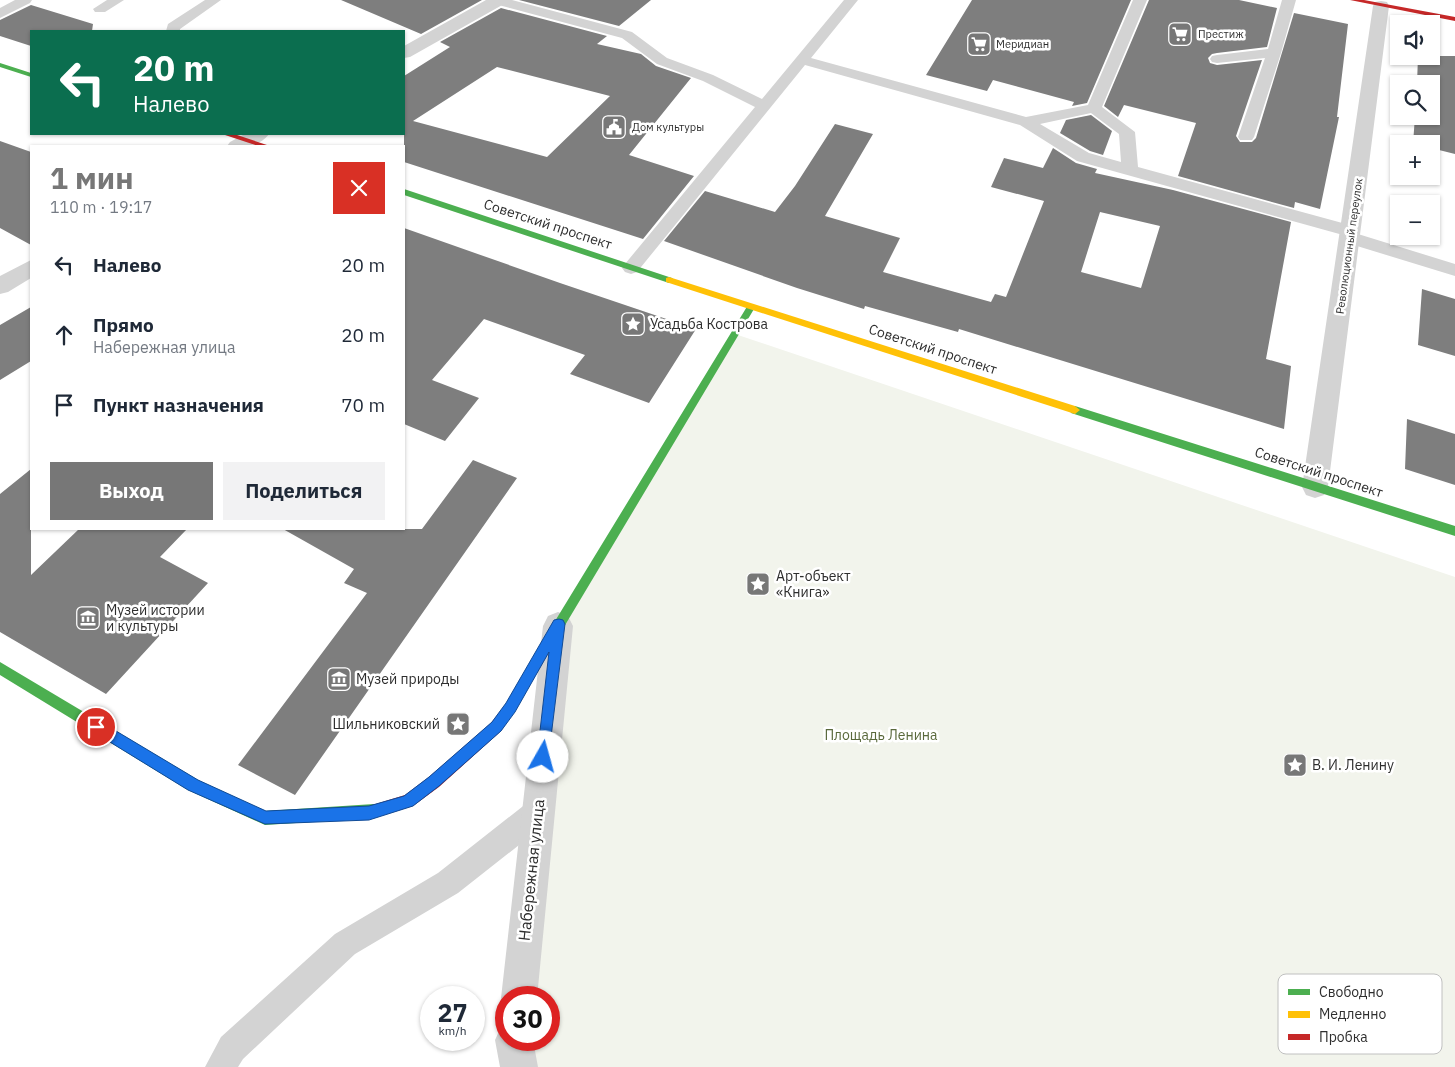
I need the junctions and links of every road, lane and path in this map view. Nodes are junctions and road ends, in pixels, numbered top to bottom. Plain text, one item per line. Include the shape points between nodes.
1 (25, 0) edge
2 (117, 0) edge
3 (214, 0) edge
4 (497, 0) edge
5 (851, 0) edge
6 (1140, 0) edge
7 (1289, 0) edge
8 (1352, 0) edge
9 (1381, 6) junction
10 (100, 9) dead end
11 (0, 14) edge
12 (1455, 19) edge
13 (173, 30) edge
14 (405, 52) edge
15 (1274, 53) junction
16 (1217, 59) dead end
17 (802, 60) junction
18 (0, 65) edge
19 (30, 74) edge
20 (764, 106) junction
21 (1094, 108) junction
22 (1026, 122) junction
23 (229, 135) edge
24 (1246, 137) dead end
25 (252, 142) edge
26 (1130, 170) junction
27 (405, 192) edge
28 (1351, 234) junction
29 (631, 268) junction
30 (30, 269) edge
31 (1455, 270) edge
32 (0, 286) edge
33 (751, 307) junction
34 (1315, 486) junction
35 (1455, 531) edge
36 (559, 624) junction
37 (0, 668) edge
38 (537, 814) junction
39 (519, 986) edge
40 (515, 1051) edge
41 (221, 1067) edge
42 (519, 1067) edge

1 - 11 lane
2 - 10 lane
3 - 13 lane
4 - 14 street
4 - 20 lane via 627,35 662,62 708,78
5 - 17 lane
6 - 21 lane
7 - 15 lane
8 - 9 street
9 - 12 street
9 - 28 street, Революционный переулок
15 - 16 lane
15 - 24 lane
17 - 20 lane
17 - 22 lane
18 - 19 street
20 - 29 lane
21 - 22 lane
21 - 26 lane via 1127,132
22 - 26 lane via 1083,157
23 - 25 street
26 - 28 lane
27 - 29 street, Советский проспект
28 - 31 lane
28 - 34 street, Революционный переулок
29 - 33 street, Советский проспект
30 - 32 street
33 - 34 street, Советский проспект
33 - 36 street
34 - 35 street, Советский проспект
36 - 37 street via 496,727 408,801 369,813 265,818 193,785
36 - 38 street, Набережная улица
38 - 39 street, Набережная улица
38 - 41 lane via 448,883 345,944 232,1048
40 - 42 street

